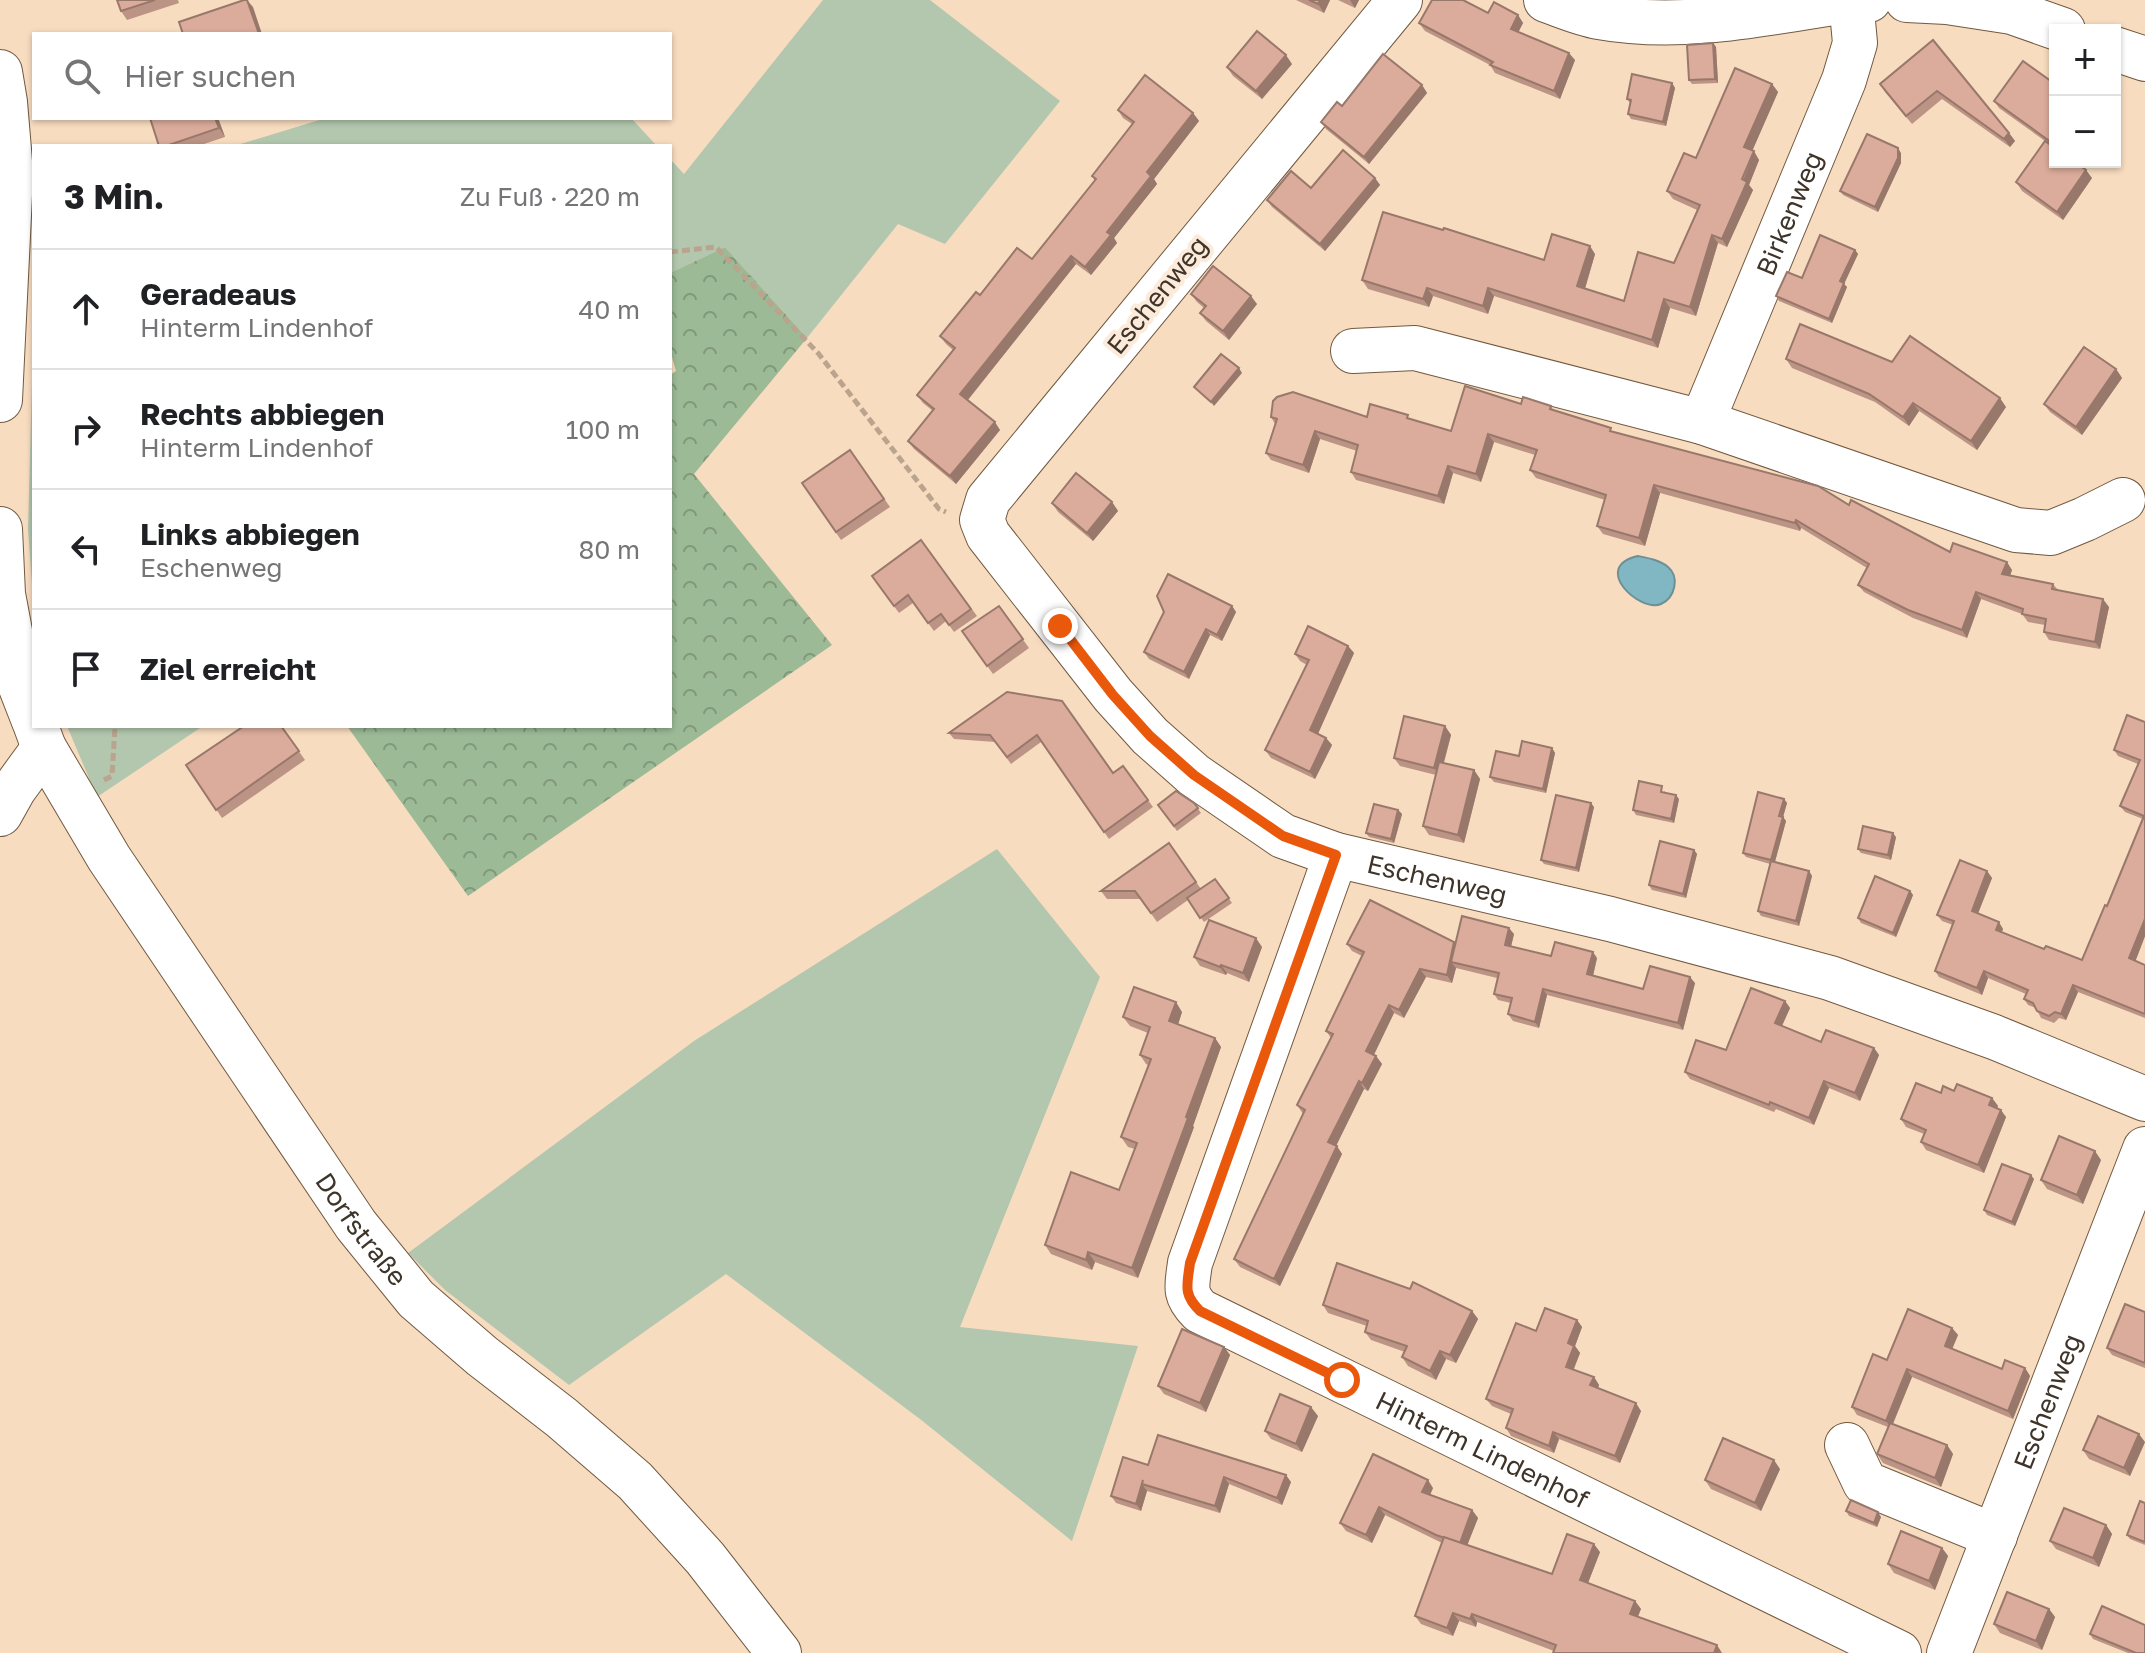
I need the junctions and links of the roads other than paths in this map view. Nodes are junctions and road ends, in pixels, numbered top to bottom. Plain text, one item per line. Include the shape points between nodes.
1 (1400, 0) edge
2 (1546, 0) edge
3 (1851, 0) edge
4 (1869, 0) edge
5 (1907, 0) edge
6 (1717, 10) edge
7 (2049, 25) edge
8 (2121, 51) edge
9 (2145, 59) edge
10 (0, 72) edge
11 (1353, 351) dead end
12 (0, 400) edge
13 (1702, 422) junction
14 (2123, 500) dead end
15 (0, 529) edge
16 (32, 716) edge
17 (38, 732) edge
18 (0, 814) edge
19 (1336, 855) junction
20 (2145, 1099) edge
21 (2145, 1149) edge
22 (1847, 1445) dead end
23 (1995, 1536) junction
24 (779, 1653) edge
25 (1899, 1653) edge
26 (1949, 1653) edge

1 - 19 street, Eschenweg via 988,500 982,520 988,535 1150,736 1194,775 1283,836
2 - 6 street via 1597,17 1652,22
3 - 4 street
3 - 6 street
3 - 13 street, Birkenweg via 1855,43 1844,80
5 - 7 street via 2012,12
8 - 9 street
10 - 12 street via 11,174
11 - 13 street via 1415,348
13 - 14 street via 2016,530 2051,533
15 - 16 street, Dorfstraße via 3,594 20,685
17 - 18 street
17 - 24 street, Dorfstraße via 109,858 347,1212 416,1299 635,1481 705,1558
19 - 20 street, Eschenweg via 1610,919 1830,978
19 - 25 street, Hinterm Lindenhof via 1190,1263 1190,1301 1200,1311
21 - 23 street, Eschenweg
22 - 23 street via 1865,1483
23 - 26 street, Eschenweg

